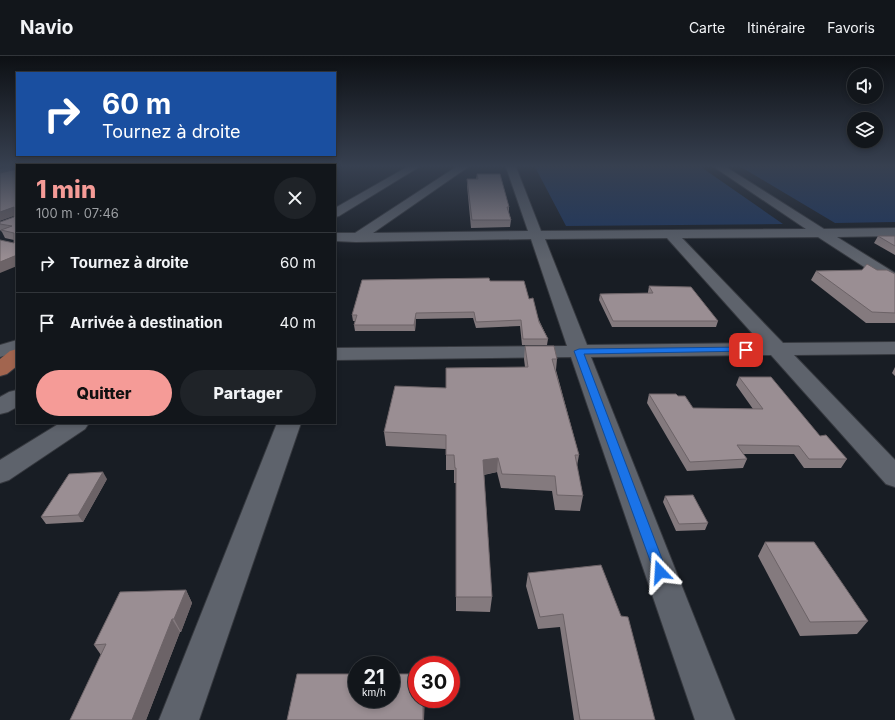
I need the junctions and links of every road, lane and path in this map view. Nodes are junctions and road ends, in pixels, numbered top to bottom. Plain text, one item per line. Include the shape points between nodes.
1 (361, 198) edge
2 (417, 198) edge
3 (523, 198) edge
4 (767, 198) edge
5 (336, 212) edge
6 (895, 232) edge
7 (822, 233) junction
8 (671, 234) junction
9 (537, 235) junction
10 (358, 237) junction
11 (338, 243) edge
12 (895, 280) edge
13 (16, 346) edge
14 (895, 348) edge
15 (777, 349) junction
16 (0, 351) edge
17 (579, 351) junction
18 (336, 354) edge
19 (16, 356) edge
20 (0, 370) edge
21 (16, 398) edge
22 (0, 407) edge
23 (75, 424) edge
24 (289, 424) edge
25 (0, 474) edge
26 (895, 477) edge
27 (179, 720) edge
28 (715, 720) edge

1 - 5 street
2 - 10 street
3 - 9 street
4 - 7 street
6 - 7 street
7 - 8 street
7 - 12 street
8 - 9 street
8 - 15 street
9 - 10 street
9 - 17 street
10 - 11 street
13 - 16 street
14 - 15 street
15 - 17 street
15 - 26 street
17 - 18 street
17 - 28 street
19 - 20 main road
21 - 22 street
23 - 25 street
24 - 27 street

